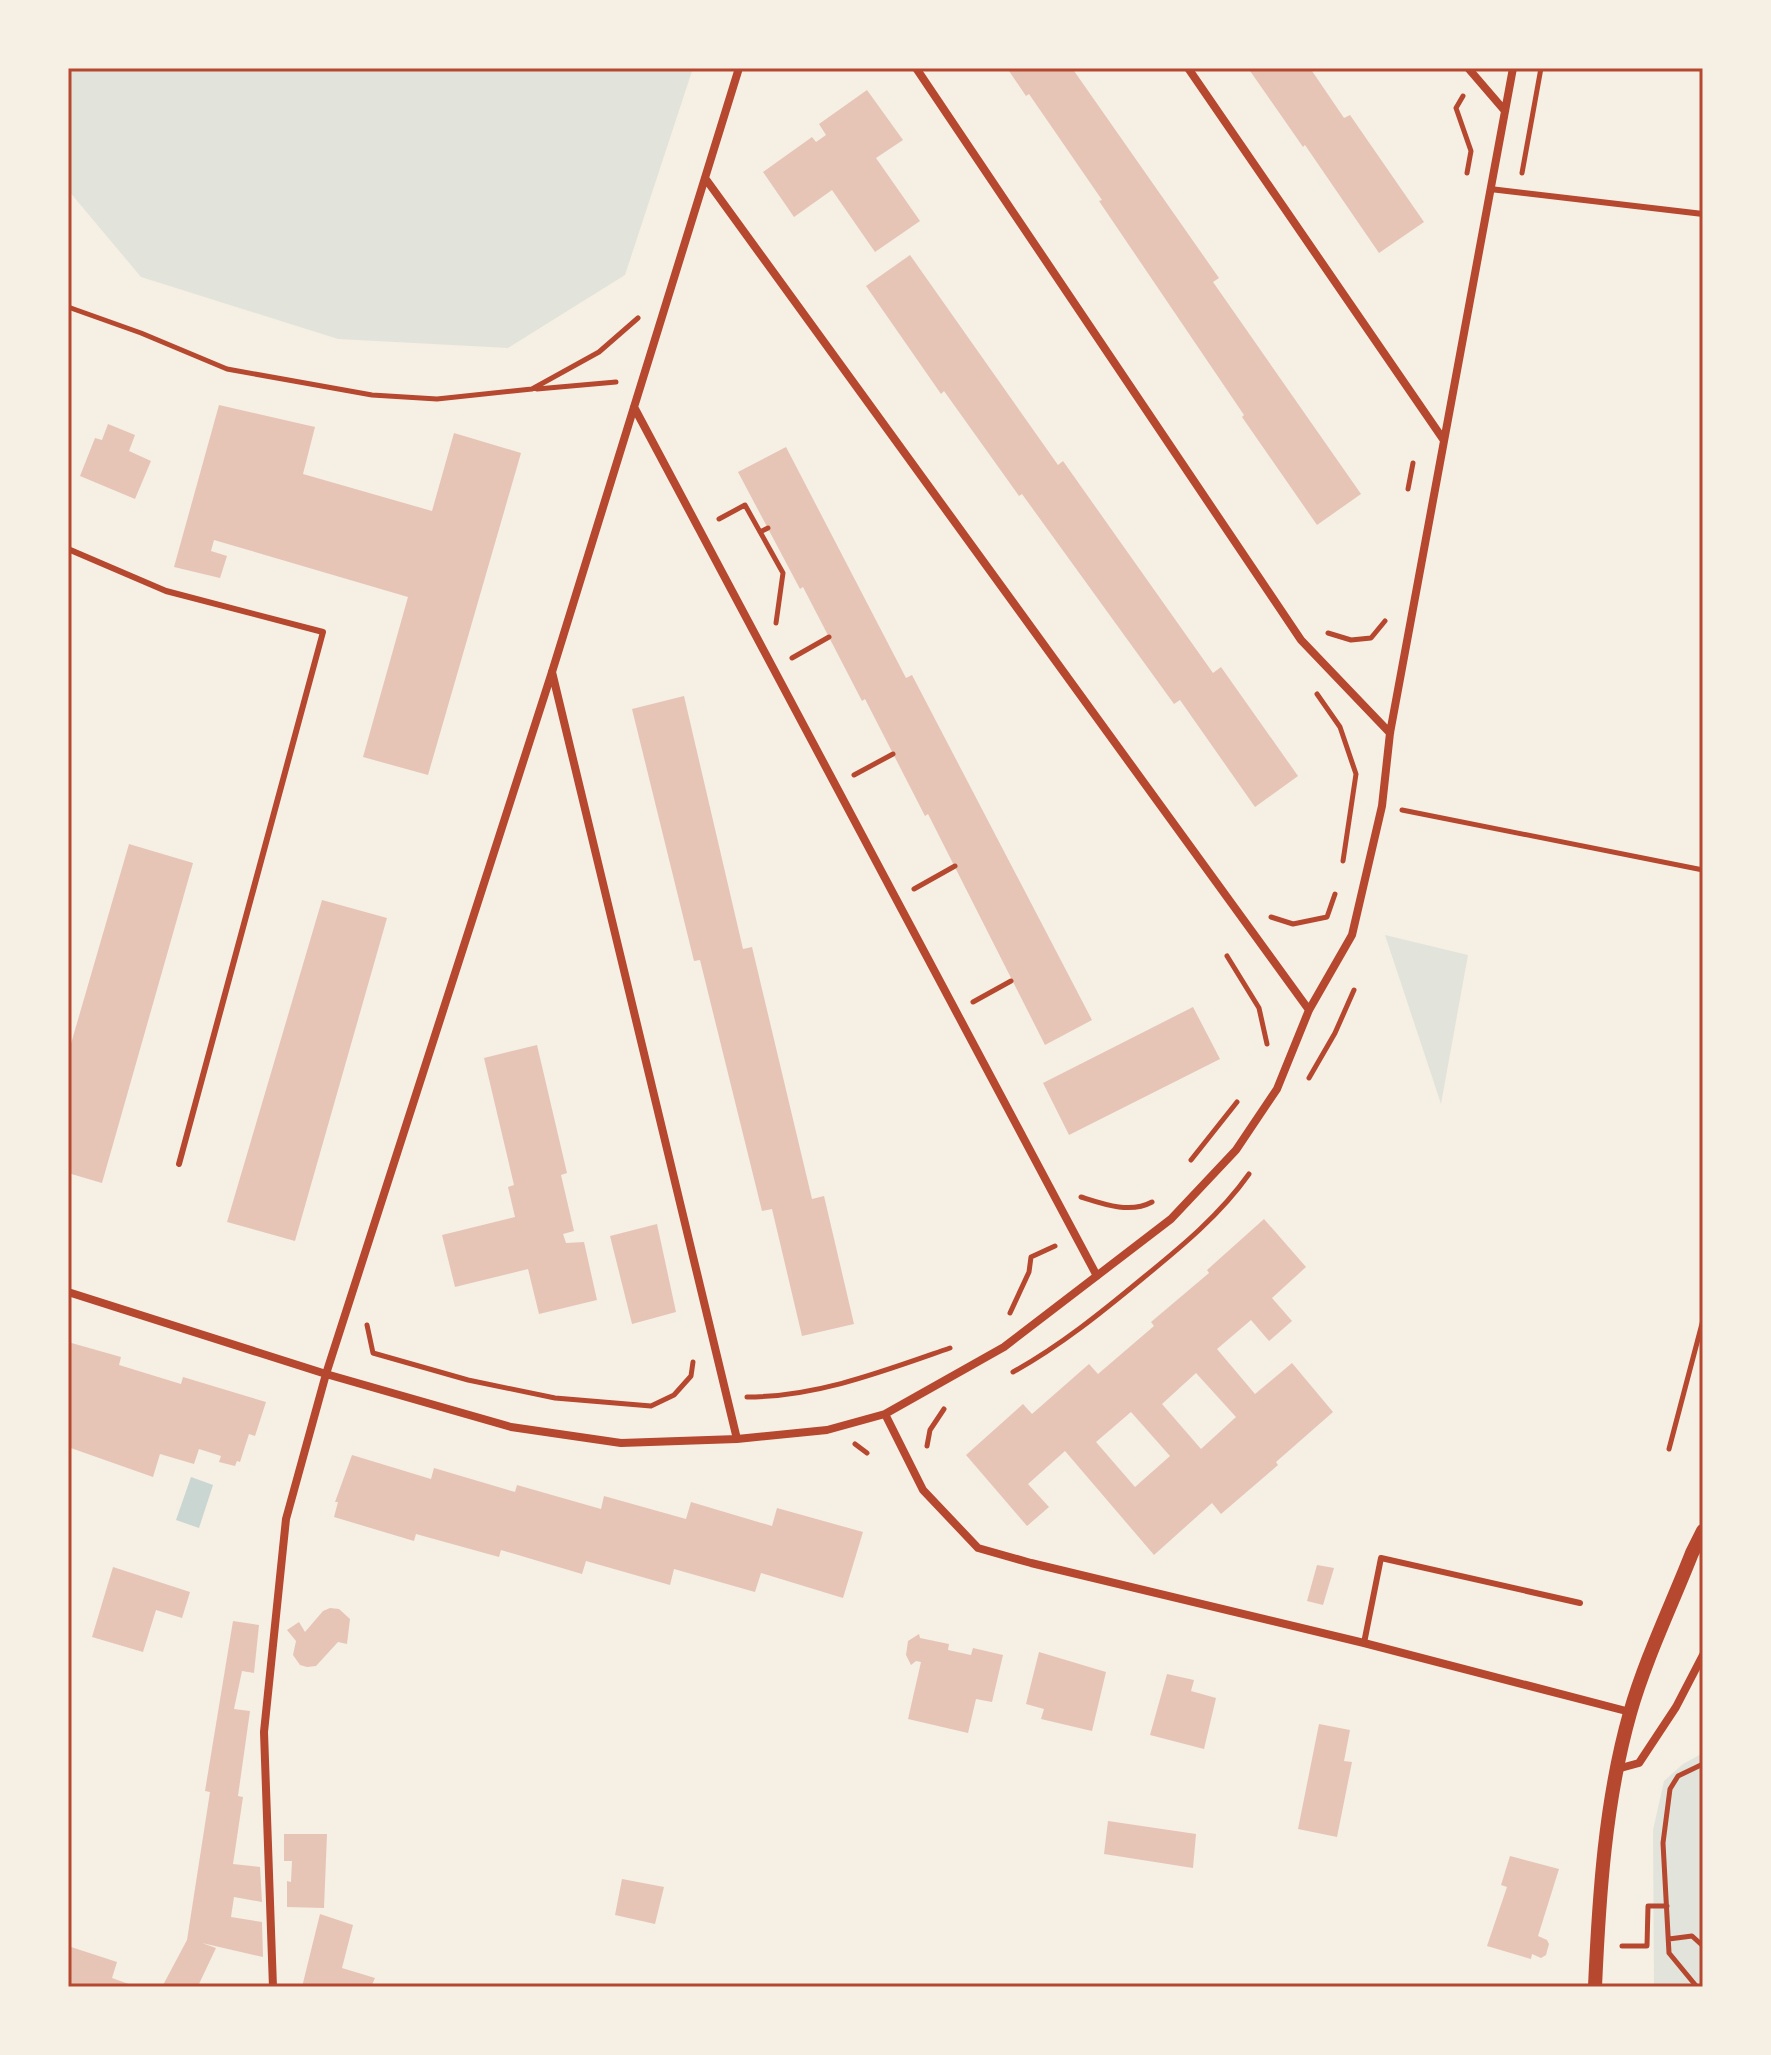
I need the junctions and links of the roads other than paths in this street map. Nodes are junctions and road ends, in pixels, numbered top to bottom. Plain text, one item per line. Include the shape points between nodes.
1 (739, 68) edge
2 (916, 68) edge
3 (1188, 68) edge
4 (1468, 68) edge
5 (1513, 68) edge
6 (1505, 111) junction
7 (705, 178) junction
8 (1490, 189) junction
9 (1703, 214) edge
10 (634, 407) junction
11 (1443, 439) junction
12 (68, 549) edge
13 (552, 672) junction
14 (1390, 733) junction
15 (1309, 1010) junction
16 (179, 1164) dead end
17 (1097, 1276) junction
18 (68, 1292) edge
19 (326, 1374) junction
20 (885, 1414) junction
21 (737, 1439) junction
22 (1703, 1531) edge
23 (1580, 1603) dead end
24 (1364, 1643) junction
25 (1703, 1655) edge
26 (1630, 1712) junction
27 (1617, 1769) junction
28 (273, 1987) edge
29 (1595, 1987) edge

1 - 7 street
2 - 14 street via 1301,640
3 - 11 street
4 - 6 street
5 - 6 street
6 - 8 street
7 - 10 street
7 - 15 street
8 - 9 lane
8 - 11 street
10 - 13 street
10 - 17 street
11 - 14 street
12 - 16 lane via 166,591 323,632
13 - 19 street
13 - 21 street
14 - 15 street via 1382,806 1352,935
15 - 17 street via 1277,1089 1236,1150 1171,1219
17 - 20 street via 1004,1347
18 - 19 street
19 - 21 street via 511,1427 621,1443
19 - 28 street via 286,1519 264,1732
20 - 21 street via 827,1430
20 - 24 street via 923,1490 978,1548
22 - 26 street
23 - 24 lane via 1381,1558
24 - 26 street
25 - 27 street via 1639,1763
26 - 27 street
27 - 29 street

